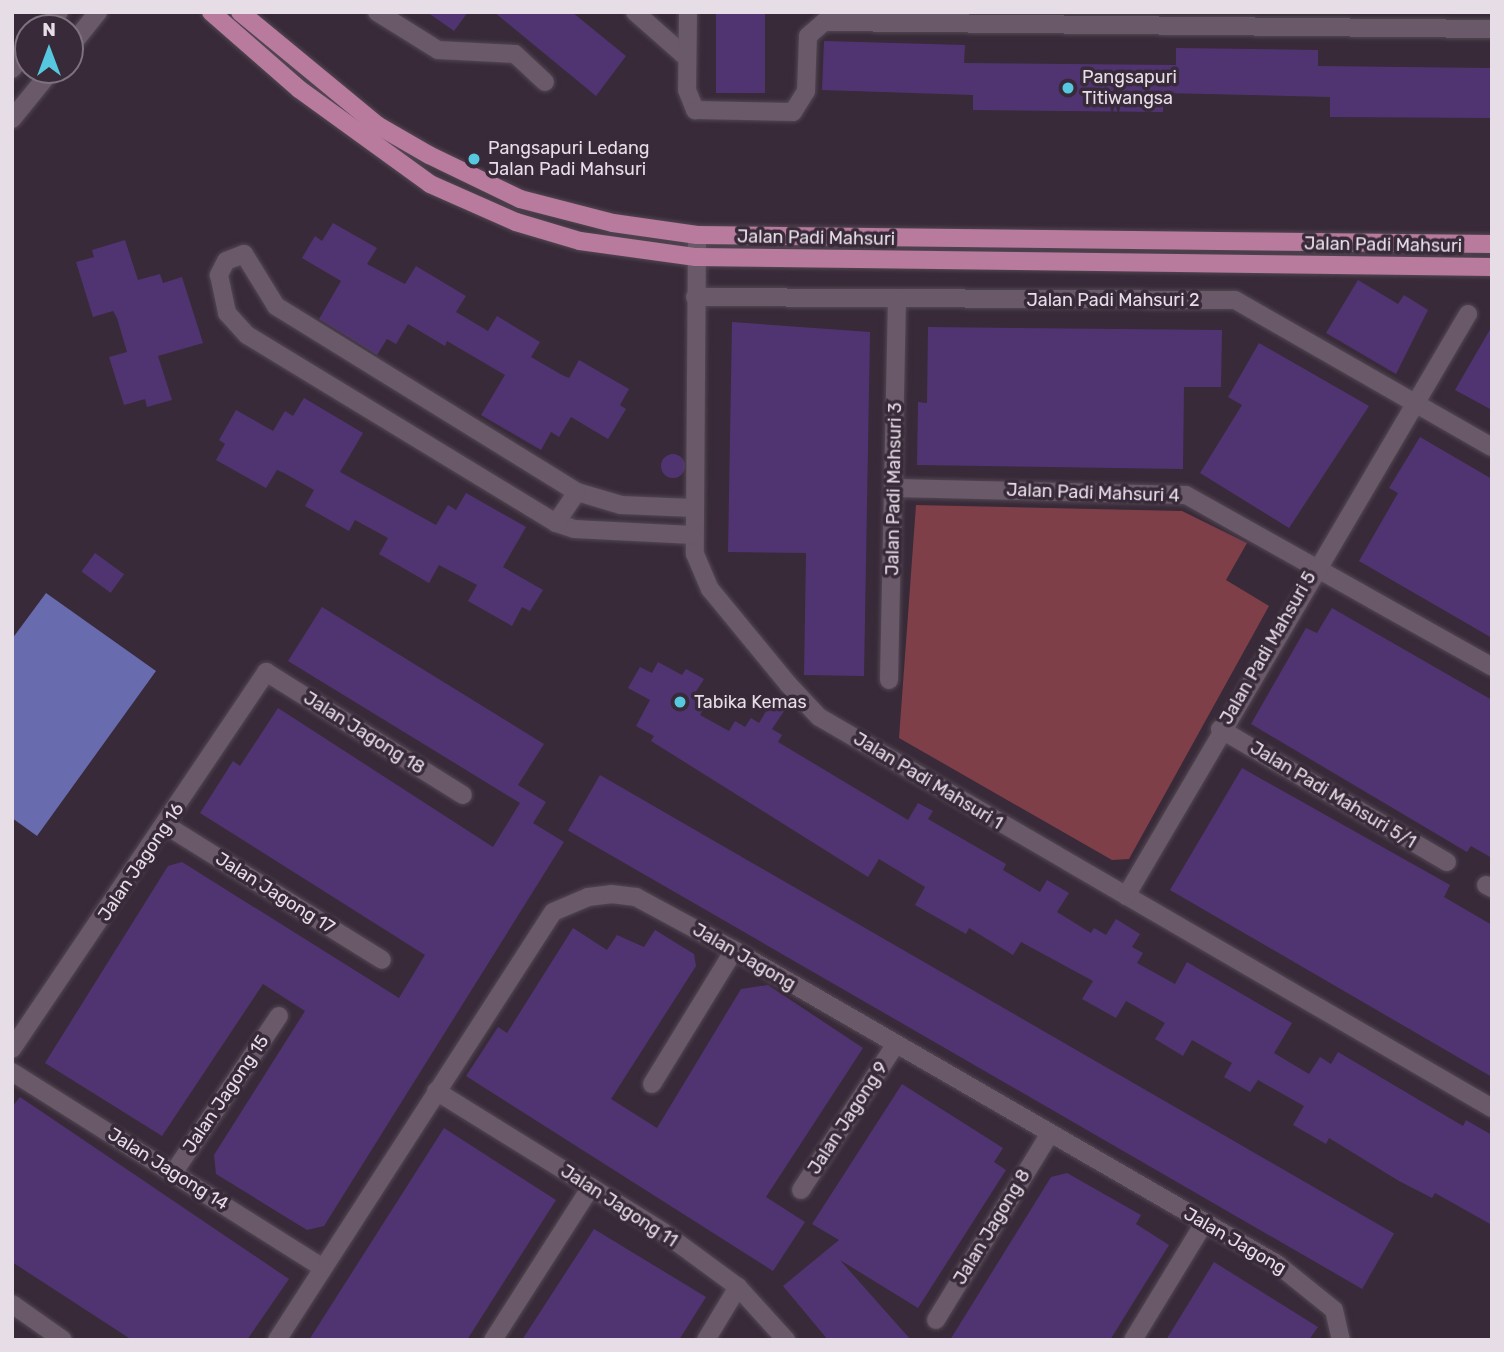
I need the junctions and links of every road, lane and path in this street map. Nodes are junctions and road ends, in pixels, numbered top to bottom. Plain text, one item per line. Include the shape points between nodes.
1 (98, 12) edge
2 (211, 12) edge
3 (240, 12) edge
4 (377, 12) edge
5 (635, 12) edge
6 (688, 12) edge
7 (1062, 17) edge
8 (1100, 17) edge
9 (1201, 18) edge
10 (1457, 20) edge
11 (1492, 29) edge
12 (84, 30) edge
13 (686, 57) junction
14 (545, 82) dead end
15 (41, 84) edge
16 (12, 119) edge
17 (697, 235) junction
18 (1492, 244) edge
19 (696, 257) junction
20 (1492, 267) edge
21 (695, 297) junction
22 (897, 299) junction
23 (1468, 314) dead end
24 (1416, 403) junction
25 (1492, 447) edge
26 (895, 488) junction
27 (577, 492) junction
28 (693, 508) junction
29 (556, 523) junction
30 (693, 535) junction
31 (1316, 564) junction
32 (1492, 667) edge
33 (266, 672) joint
34 (888, 680) dead end
35 (1220, 729) junction
36 (463, 795) dead end
37 (167, 826) junction
38 (1447, 862) dead end
39 (1126, 896) junction
40 (734, 950) junction
41 (382, 960) dead end
42 (278, 1016) dead end
43 (895, 1045) junction
44 (12, 1049) edge
45 (12, 1072) edge
46 (652, 1084) dead end
47 (436, 1091) junction
48 (1492, 1108) edge
49 (1049, 1135) junction
50 (174, 1172) junction
51 (591, 1187) junction
52 (801, 1191) dead end
53 (1204, 1223) junction
54 (322, 1267) junction
55 (738, 1287) junction
56 (12, 1304) edge
57 (936, 1320) dead end
58 (63, 1340) edge
59 (277, 1340) edge
60 (493, 1340) edge
61 (706, 1340) edge
62 (786, 1340) edge
63 (1133, 1340) edge
64 (1341, 1340) edge

1 - 12 street
2 - 19 main road, Jalan Padi Mahsuri via 299,89 430,184 516,222 580,241
3 - 17 main road, Jalan Padi Mahsuri via 377,125 467,177 569,213
4 - 14 street via 438,50 515,54
5 - 13 street
6 - 13 street
7 - 8 street
7 - 13 street via 824,22 807,36 804,103 793,112 695,110 689,103
8 - 9 street
9 - 10 street
10 - 11 street
15 - 16 street
17 - 18 main road, Jalan Padi Mahsuri
17 - 19 street, Jalan Padi Mahsuri 1
19 - 20 main road, Jalan Padi Mahsuri
19 - 21 street, Jalan Padi Mahsuri 1
21 - 22 street, Jalan Padi Mahsuri 2
21 - 28 street, Jalan Padi Mahsuri 1
22 - 24 street, Jalan Padi Mahsuri 2 via 1234,300
22 - 26 street, Jalan Padi Mahsuri 3
23 - 24 street, Jalan Padi Mahsuri 5
24 - 25 street, Jalan Padi Mahsuri 2
24 - 31 street, Jalan Padi Mahsuri 5
26 - 31 street, Jalan Padi Mahsuri 4 via 1186,495
26 - 34 street, Jalan Padi Mahsuri 3
27 - 28 street via 621,505
27 - 29 street
27 - 29 street via 276,306 244,254 226,261 219,275 228,313 247,335
28 - 30 street, Jalan Padi Mahsuri 1
29 - 30 street via 574,529
30 - 39 street, Jalan Padi Mahsuri 1 via 710,589 819,717
31 - 32 street, Jalan Padi Mahsuri 4
31 - 35 street, Jalan Padi Mahsuri 5
33 - 36 street, Jalan Jagong 18
33 - 37 street, Jalan Jagong 16
35 - 38 street, Jalan Padi Mahsuri 5/1
35 - 39 street, Jalan Padi Mahsuri 5
37 - 41 street, Jalan Jagong 17
37 - 44 street, Jalan Jagong 16
39 - 48 street, Jalan Padi Mahsuri 1
40 - 43 street, Jalan Jagong
40 - 46 street
40 - 47 street, Jalan Jagong via 636,897 611,894 570,903 553,912
42 - 50 street, Jalan Jagong 15
43 - 49 street, Jalan Jagong
43 - 52 street, Jalan Jagong 9
45 - 50 street, Jalan Jagong 14
47 - 51 street, Jalan Jagong 11
47 - 54 street, Jalan Jagong
49 - 53 street, Jalan Jagong
49 - 57 street, Jalan Jagong 8
50 - 54 street, Jalan Jagong 14
51 - 55 street, Jalan Jagong 11
51 - 60 street
53 - 63 street
53 - 64 street, Jalan Jagong via 1320,1294 1334,1310
54 - 59 street, Jalan Jagong
55 - 61 street
55 - 62 street, Jalan Jagong 11
56 - 58 street

